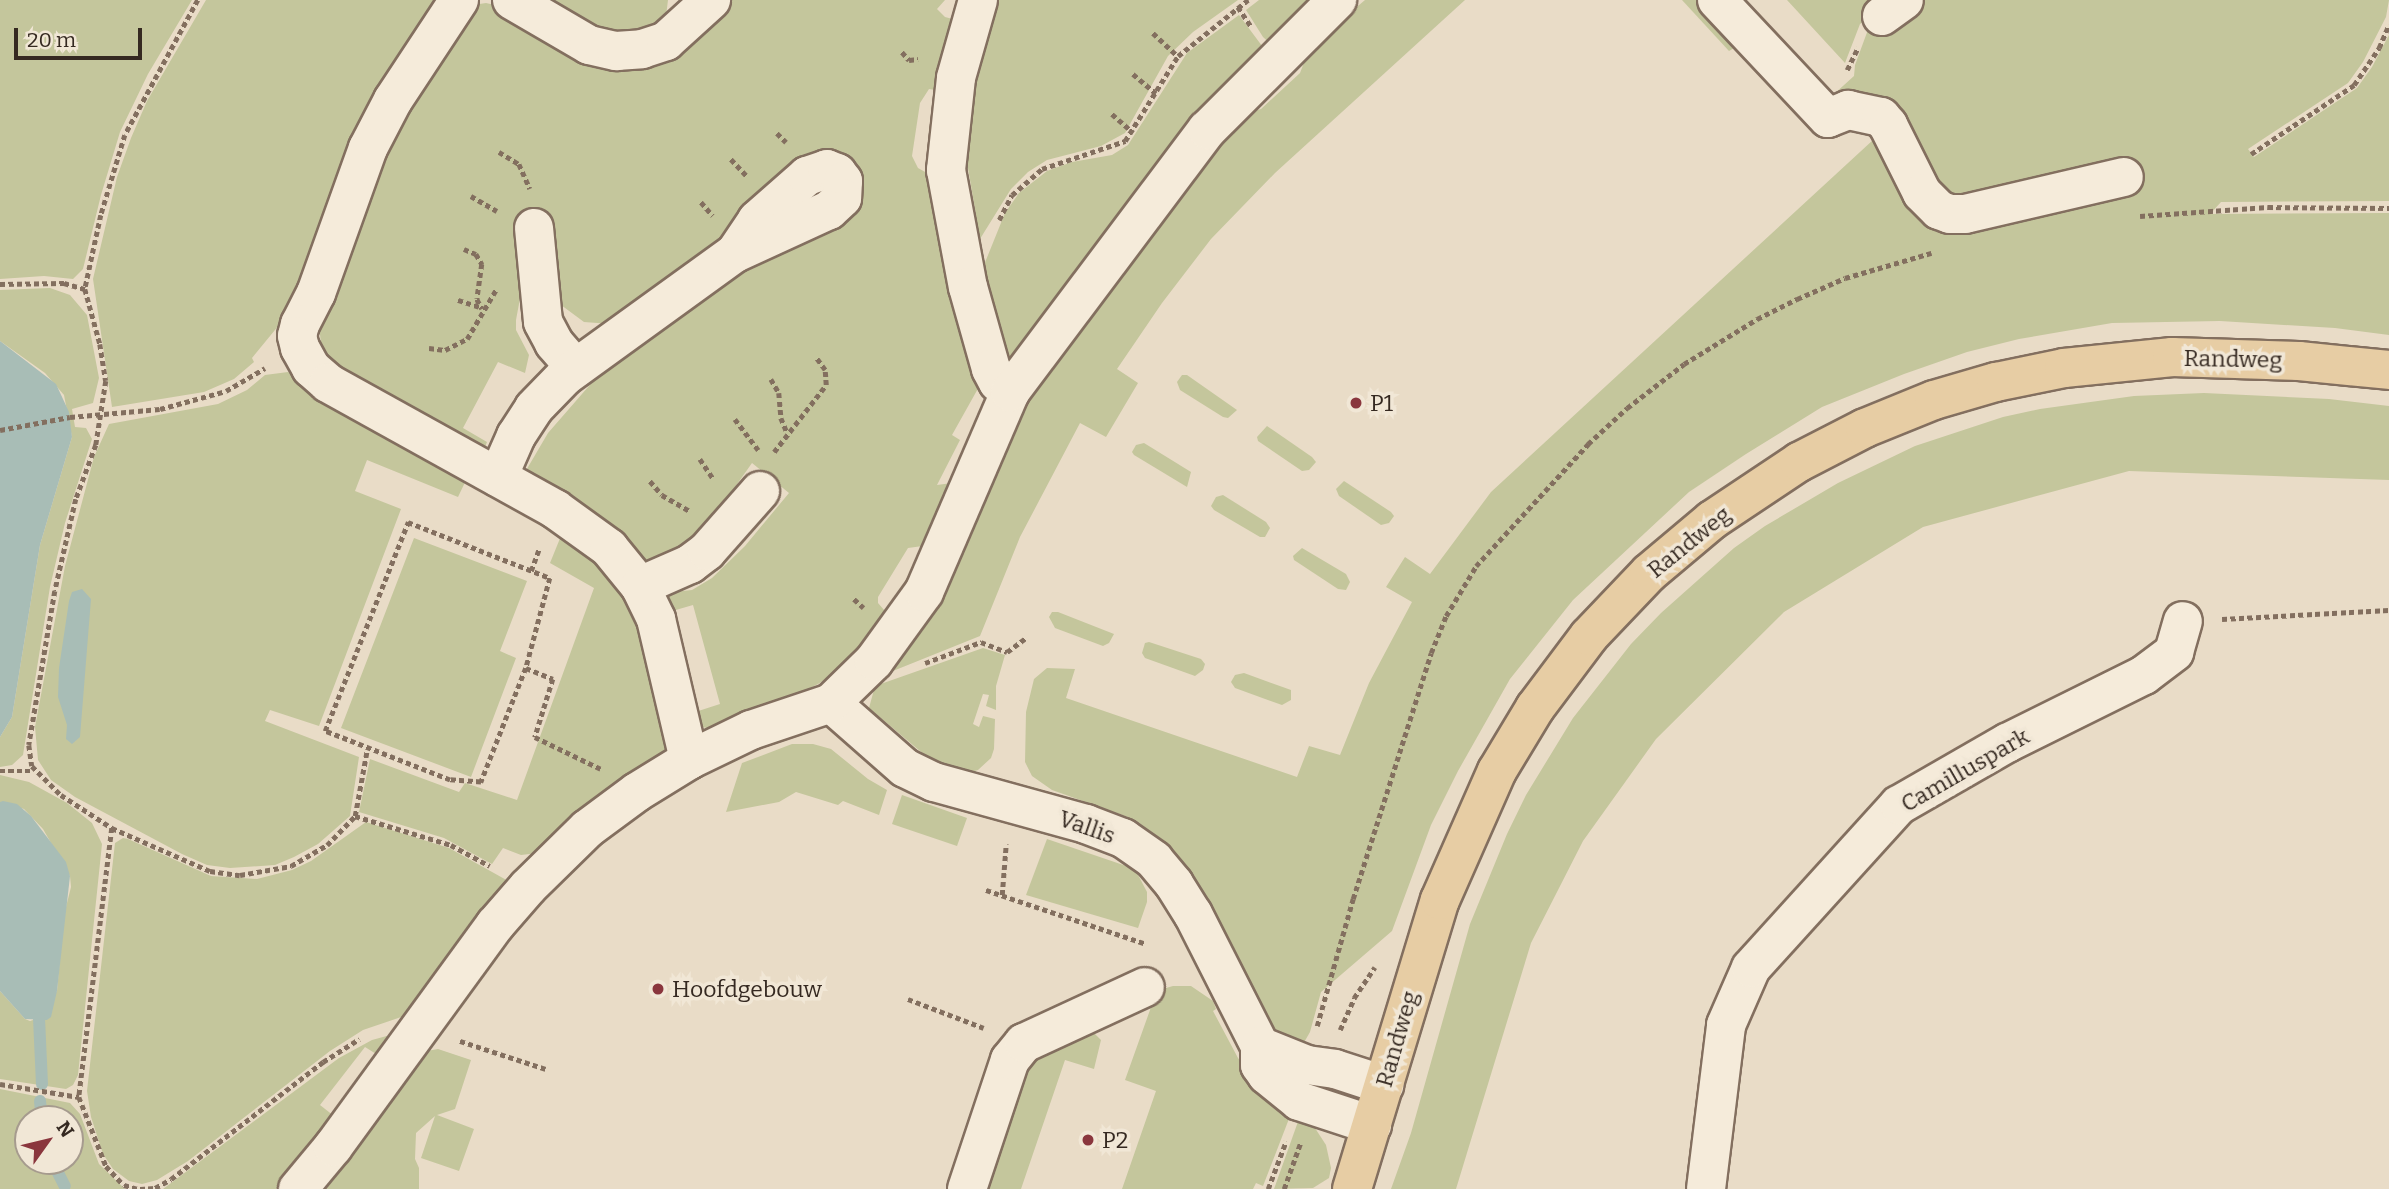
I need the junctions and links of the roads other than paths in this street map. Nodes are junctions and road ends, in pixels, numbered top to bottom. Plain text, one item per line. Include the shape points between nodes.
1 (459, 0) edge
2 (512, 0) edge
3 (711, 0) edge
4 (978, 0) edge
5 (1337, 0) edge
6 (1717, 0) edge
7 (2124, 177) dead end
8 (535, 240) road end
9 (735, 253) dead end
10 (576, 368) junction
11 (2389, 370) edge
12 (1010, 392) junction
13 (498, 477) junction
14 (763, 477) road end
15 (640, 586) junction
16 (2183, 621) road end
17 (831, 703) junction
18 (689, 760) junction
19 (1145, 987) dead end
20 (1260, 1046) junction
21 (1384, 1085) junction
22 (1372, 1125) junction
23 (298, 1189) edge
24 (967, 1189) edge
25 (1352, 1189) edge
26 (1706, 1189) edge

1 - 13 street via 373,138 298,336 311,368 328,383
2 - 3 street via 589,45 617,51 642,50 666,41
4 - 12 street via 956,78 946,170 968,287 988,357 998,382
5 - 12 street via 1206,130
6 - 7 street via 1828,118 1848,110 1881,117 1929,204 1950,215
8 - 10 street via 544,322 554,343
9 - 10 street
10 - 13 street via 534,408
11 - 21 main road, Randweg via 2312,361 2205,357 2095,363 2031,374 1934,400 1866,428 1799,462 1730,507 1621,601 1589,636 1514,741 1477,810 1440,900
12 - 17 street via 924,592 874,661
13 - 15 street via 561,513 609,548
14 - 15 street via 707,551 690,564
15 - 18 street via 656,619
16 - 26 street, Camilluspark via 2174,652 2144,675 2007,743 1899,806 1751,968 1726,1025
17 - 18 street via 751,730
17 - 20 street, Vallis via 905,768 934,782 1123,838 1154,860 1193,914
18 - 23 street via 587,829 528,887
19 - 24 street via 1024,1043 1010,1060
20 - 21 street via 1307,1065
20 - 22 street, Vallis via 1260,1065 1292,1096
21 - 22 main road, Randweg
22 - 25 main road, Randweg

